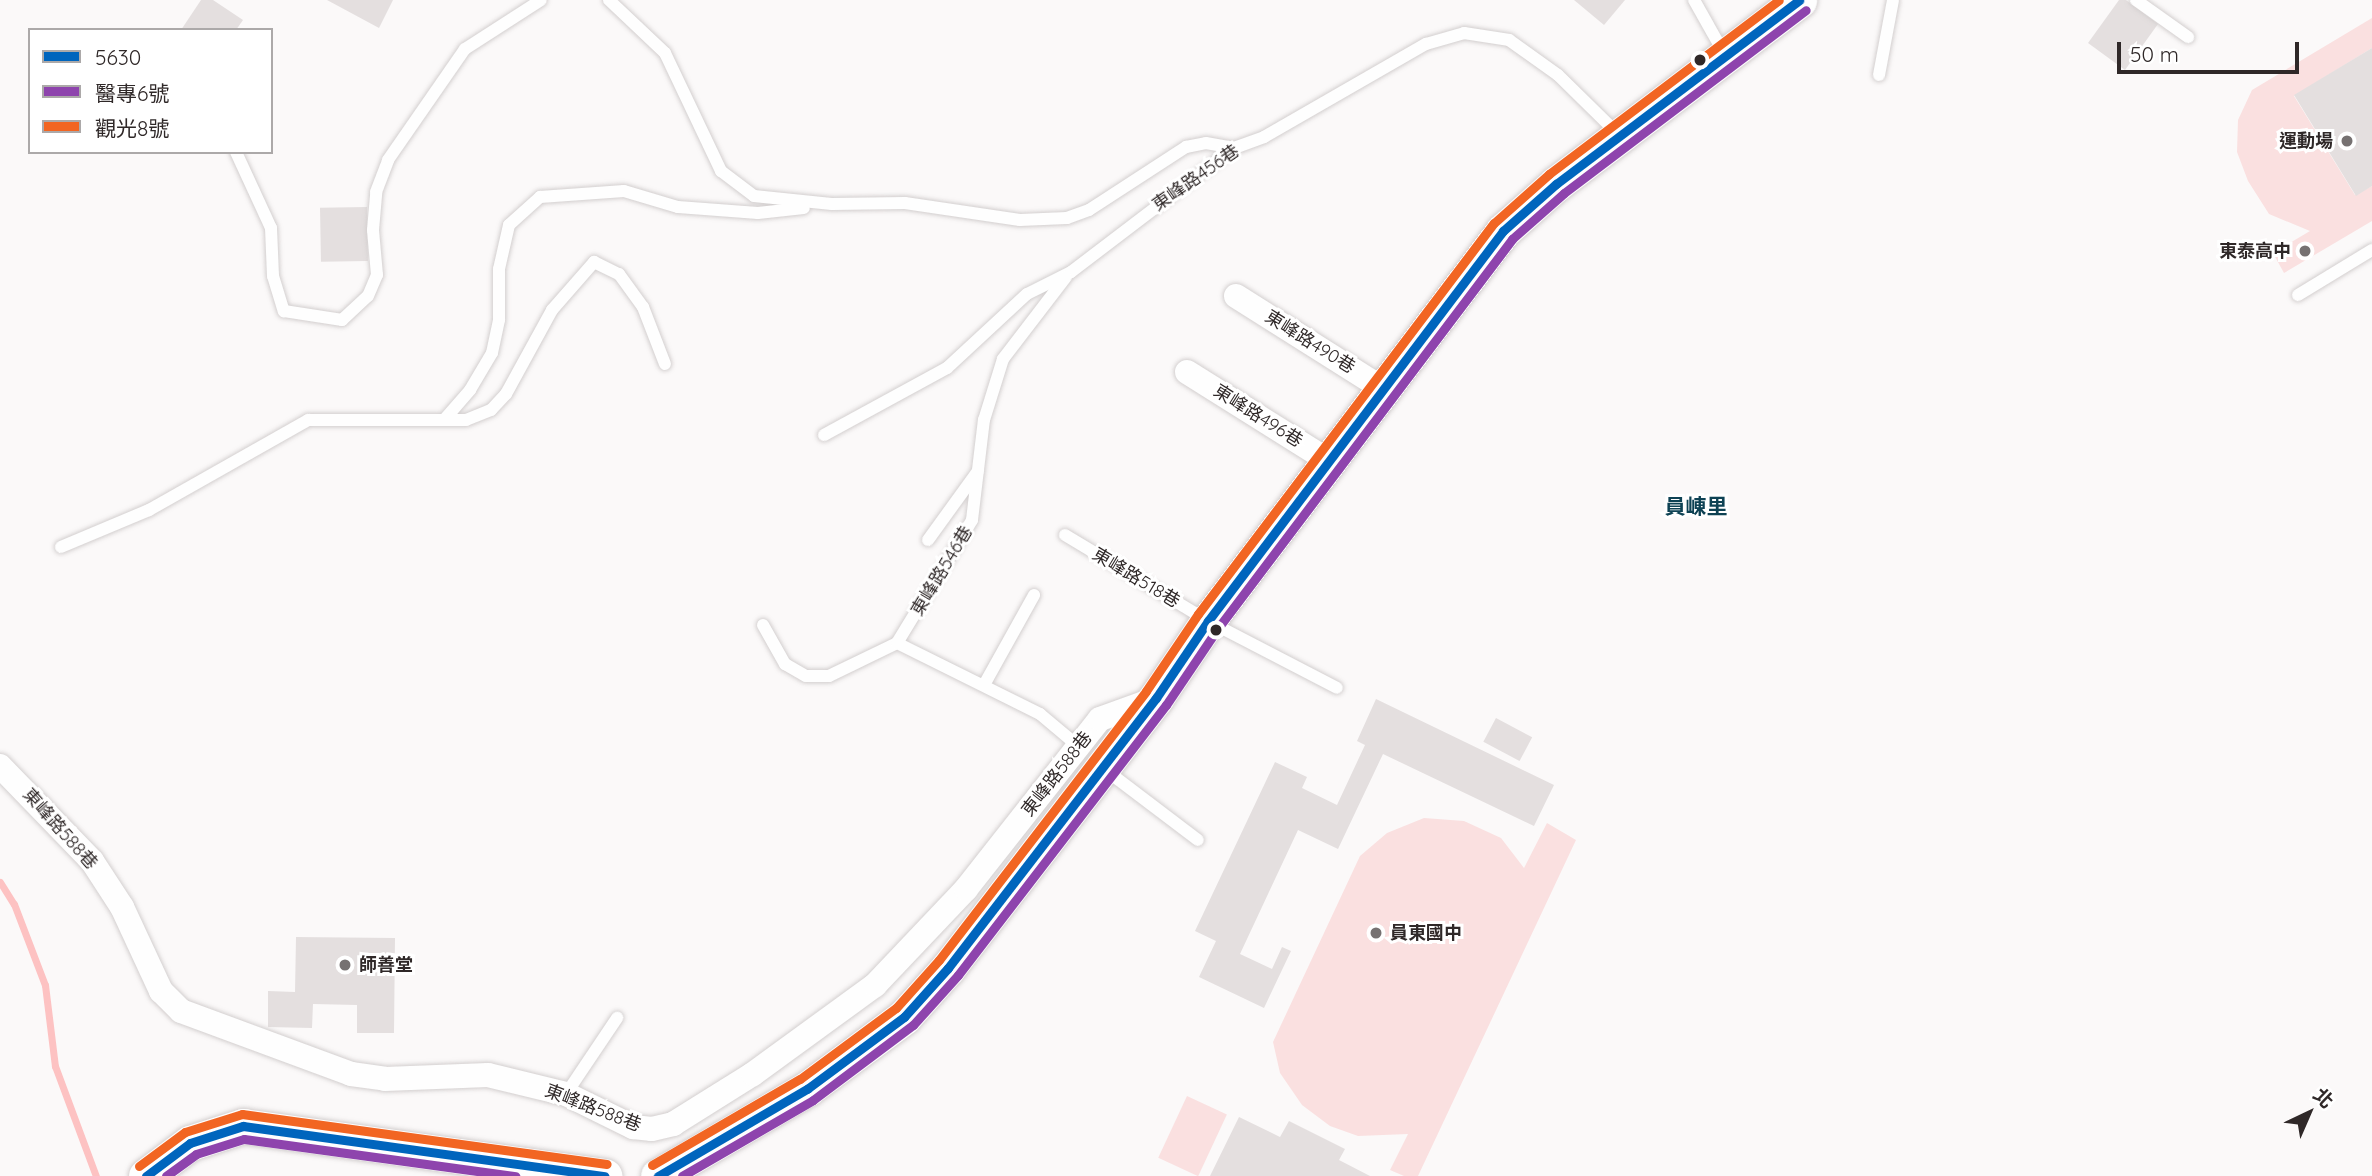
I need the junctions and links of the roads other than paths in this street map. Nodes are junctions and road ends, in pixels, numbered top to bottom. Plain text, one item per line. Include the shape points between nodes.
1 (541, 0) edge
2 (609, 0) edge
3 (1694, 0) edge
4 (1799, 0) edge
5 (1893, 0) edge
6 (2136, 0) edge
7 (2188, 37) dead end
8 (1725, 56) junction
9 (1879, 75) dead end
10 (1619, 136) junction
11 (1234, 148) junction
12 (237, 154) edge
13 (832, 204) junction
14 (2372, 250) edge
15 (1071, 272) junction
16 (2298, 295) dead end
17 (1236, 296) dead end
18 (665, 364) dead end
19 (1187, 372) dead end
20 (1383, 389) junction
21 (444, 420) junction
22 (824, 435) dead end
23 (1329, 461) junction
24 (981, 468) junction
25 (1065, 535) dead end
26 (929, 540) dead end
27 (61, 547) dead end
28 (1034, 595) dead end
29 (1208, 621) junction
30 (763, 625) dead end
31 (897, 643) junction
32 (984, 685) junction
33 (1337, 688) dead end
34 (1091, 757) junction
35 (0, 766) edge
36 (1198, 840) dead end
37 (617, 1018) dead end
38 (566, 1094) junction
39 (146, 1176) edge
40 (605, 1176) edge
41 (658, 1176) edge

1 - 12 lane via 465,49 388,160 376,192 377,275 368,296 342,320 284,311 273,276 271,228
2 - 13 lane via 665,53 709,150 735,185 754,196
3 - 8 lane
4 - 8 main road
5 - 9 lane
6 - 7 lane
8 - 10 main road
10 - 11 lane, 東峰路456巷 via 1558,75 1509,40 1464,33 1426,44 1264,136
10 - 20 main road via 1503,231
11 - 13 lane via 1206,143 1186,147 1089,210 1067,218 1020,220 905,203
11 - 15 lane, 東峰路456巷
13 - 21 lane via 758,213 678,207 624,191 540,197 509,225 499,269 499,320 492,353 470,390
14 - 16 lane
15 - 22 lane, 東峰路456巷 via 1027,294 947,369
15 - 24 lane, 東峰路546巷 via 1003,359 984,420
17 - 20 street, 東峰路490巷
18 - 21 lane via 643,307 619,274 594,262 552,310 506,394 491,410 466,420
19 - 23 street, 東峰路496巷
20 - 23 main road
21 - 27 lane via 308,420 149,510
23 - 29 main road
24 - 26 lane
24 - 31 lane, 東峰路546巷 via 972,520
25 - 29 lane, 東峰路518巷
28 - 32 lane
29 - 33 lane, 東峰路518巷
29 - 34 main road via 1156,698
30 - 31 lane via 779,656 806,676 829,676
31 - 32 lane
32 - 34 lane via 1040,714
34 - 36 lane
34 - 38 street, 東峰路588巷 via 875,985 753,1074 673,1124 652,1129 633,1127
34 - 41 main road via 948,968 904,1017 807,1089
35 - 38 street, 東峰路588巷 via 92,861 122,906 161,991 181,1011 351,1074 385,1079 488,1075
37 - 38 lane
39 - 40 main road via 190,1143 243,1126

